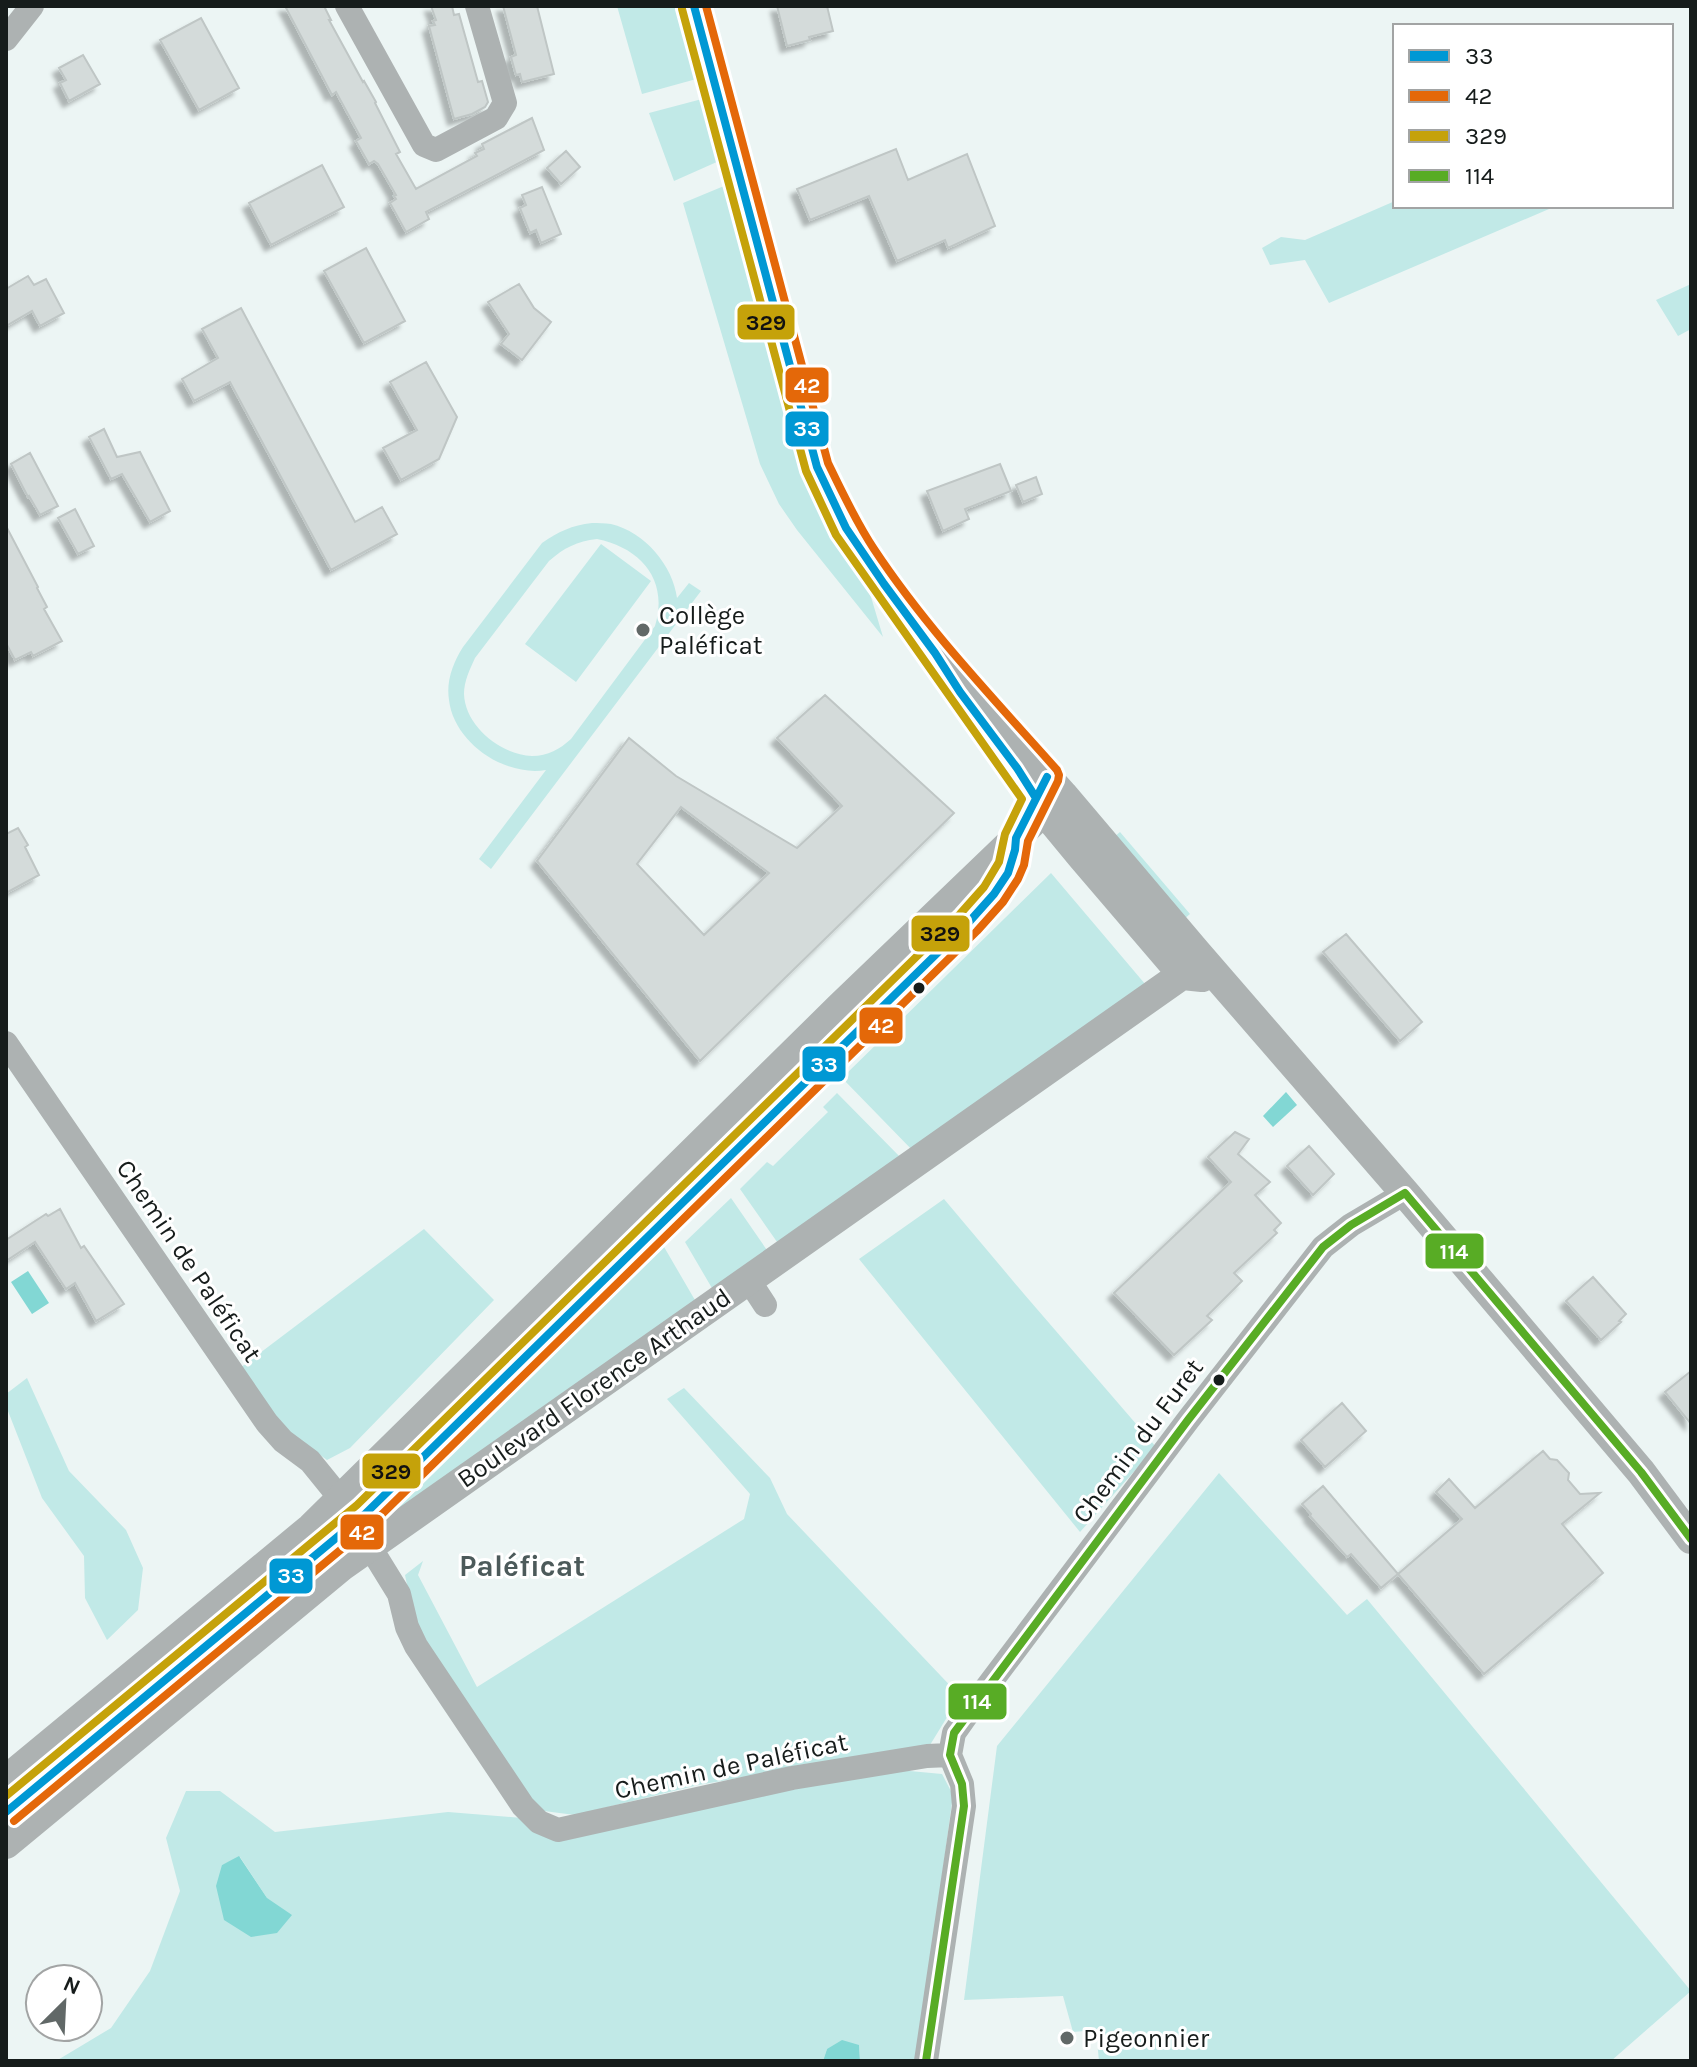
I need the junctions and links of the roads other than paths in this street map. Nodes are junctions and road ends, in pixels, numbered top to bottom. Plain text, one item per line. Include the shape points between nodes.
1 (32, 6) edge
2 (347, 6) edge
3 (477, 6) edge
4 (694, 6) edge
5 (6, 39) edge
6 (1054, 803) junction
7 (1202, 971) junction
8 (6, 1043) edge
9 (1405, 1193) junction
10 (748, 1279) junction
11 (765, 1305) dead end
12 (339, 1499) junction
13 (1691, 1539) edge
14 (371, 1546) junction
15 (950, 1755) junction
16 (6, 1780) edge
17 (6, 1844) edge
18 (926, 2061) edge

1 - 5 street
2 - 3 street via 424,145 436,150 496,118 505,103
4 - 6 street via 817,467 846,528 884,584
6 - 7 street
6 - 12 street
7 - 9 street
7 - 10 street, Boulevard Florence Arthaud
8 - 12 street, Chemin de Paléficat via 267,1423 310,1461
9 - 13 street via 1641,1472
9 - 15 street, Chemin du Furet via 1323,1247 978,1699 954,1733
10 - 11 street
10 - 14 street, Boulevard Florence Arthaud
12 - 14 street, Chemin de Paléficat
12 - 16 street via 311,1528
14 - 15 street, Chemin de Paléficat via 399,1594 416,1646 523,1806 539,1822 558,1830 792,1778
14 - 17 street, Boulevard Florence Arthaud
15 - 18 street via 964,1806

